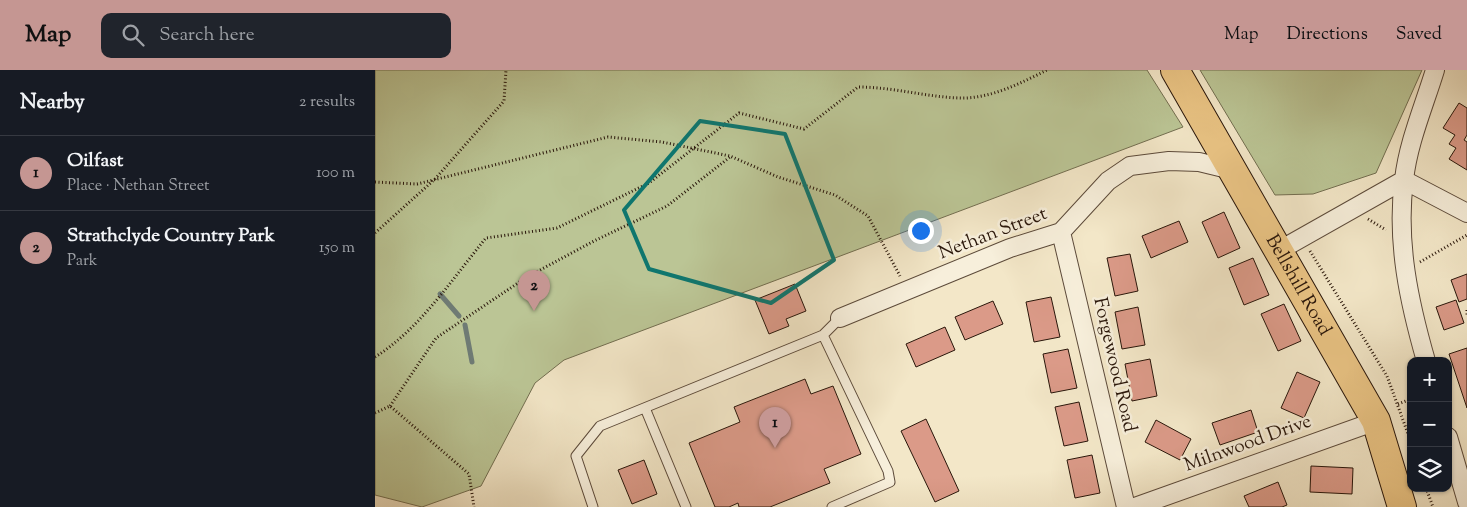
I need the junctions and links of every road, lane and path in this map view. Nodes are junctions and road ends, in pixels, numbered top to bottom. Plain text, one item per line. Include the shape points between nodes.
1 (505, 70) edge
2 (1047, 70) edge
3 (1175, 70) edge
4 (1435, 70) edge
5 (694, 149) junction
6 (730, 156) junction
7 (1232, 170) junction
8 (435, 179) junction
9 (1404, 180) junction
10 (375, 182) edge
11 (1349, 211) junction
12 (1467, 212) edge
13 (1061, 232) junction
14 (375, 233) edge
15 (1467, 235) edge
16 (1403, 241) junction
17 (1291, 244) junction
18 (1404, 271) junction
19 (907, 290) junction
20 (1467, 310) edge
21 (1467, 317) edge
22 (840, 318) joint
23 (823, 335) junction
24 (1425, 357) edge
25 (375, 358) edge
26 (1407, 401) edge
27 (1398, 404) junction
28 (389, 406) junction
29 (645, 408) junction
30 (375, 413) edge
31 (1376, 421) junction
32 (1407, 430) edge
33 (1451, 447) edge
34 (1428, 492) edge
35 (1467, 502) edge
36 (475, 507) edge
37 (593, 507) edge
38 (686, 507) edge
39 (832, 507) edge
40 (1126, 507) edge
41 (1135, 507) edge
42 (1402, 507) edge
43 (1433, 507) edge

1 - 8 path via 503,102
2 - 5 path via 1008,90 962,98 858,87 804,130 739,113
3 - 7 main road, Bellshill Road
4 - 9 street via 1414,135
5 - 6 path
5 - 8 path via 662,142 607,137
5 - 25 path via 649,183 557,228 486,238 426,311 391,348
6 - 19 path via 778,177 835,194 868,216
6 - 28 path via 667,206 527,277 436,338
7 - 13 street, Nethan Street via 1199,162 1169,161 1130,166 1108,181
7 - 17 main road, Bellshill Road
8 - 10 path via 417,184
8 - 14 path
9 - 11 street
9 - 12 street
9 - 16 street
11 - 16 path via 1368,218
11 - 17 street
13 - 19 street, Nethan Street via 1010,248
13 - 40 street, Forgewood Road
15 - 18 path
16 - 18 street
17 - 27 path via 1387,376
17 - 31 main road, Bellshill Road
18 - 24 street
19 - 22 street, Nethan Street
20 - 21 path
22 - 23 lane
23 - 29 lane
23 - 39 lane via 888,471 890,482
26 - 27 path
27 - 32 path
28 - 30 path
28 - 36 path via 469,474
29 - 37 lane via 600,426 576,456
29 - 38 lane
31 - 41 street, Milnwood Drive
31 - 42 main road, Bellshill Road
33 - 35 street
34 - 43 path

